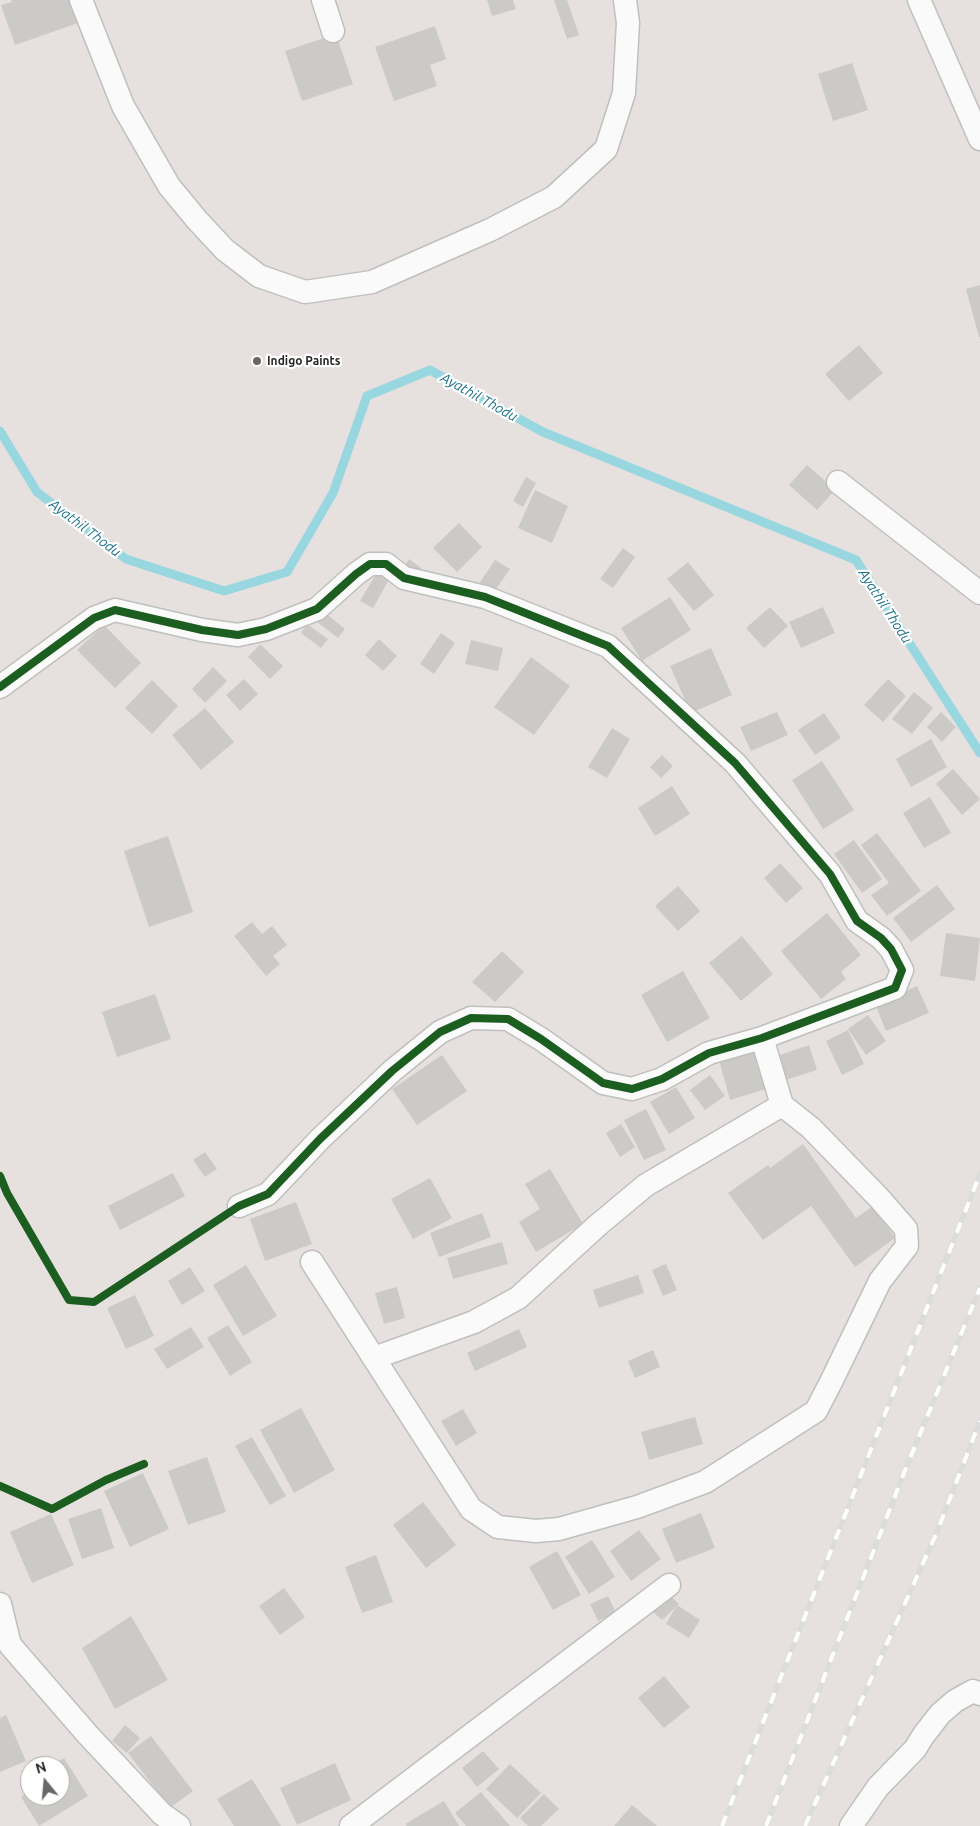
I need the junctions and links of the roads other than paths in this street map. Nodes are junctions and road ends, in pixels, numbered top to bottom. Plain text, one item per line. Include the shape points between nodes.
1 (81, 0) edge
2 (323, 0) edge
3 (625, 0) edge
4 (919, 0) edge
5 (333, 30) dead end
6 (980, 139) edge
7 (838, 482) dead end
8 (980, 593) edge
9 (0, 687) edge
10 (762, 1038) junction
11 (782, 1105) junction
12 (239, 1206) dead end
13 (312, 1262) dead end
14 (374, 1358) junction
15 (669, 1584) dead end
16 (0, 1604) edge
17 (980, 1694) edge
18 (180, 1826) edge
19 (351, 1826) edge
20 (851, 1826) edge

1 - 3 street via 124,106 169,186 225,250 259,276 305,292 372,282 490,230 554,197 606,149 624,93 628,23
2 - 5 street
4 - 6 street
7 - 8 street
9 - 10 street via 94,618 115,610 238,635 266,629 317,609 370,564 386,564 404,578 485,597 608,646 735,763 830,874 857,921 891,949 902,970 896,988
10 - 11 street
10 - 12 street via 709,1053 662,1079 632,1089 603,1083 508,1020 471,1018 440,1032 392,1071 268,1194
11 - 14 street via 646,1185 518,1298 474,1322
11 - 14 street via 811,1128 879,1198 906,1229 907,1246 880,1281 816,1410 705,1482 637,1507 559,1529 498,1528 471,1509
13 - 14 street
15 - 19 street
16 - 18 street via 10,1645 162,1814
17 - 20 street via 973,1691 940,1714 915,1749 878,1787

